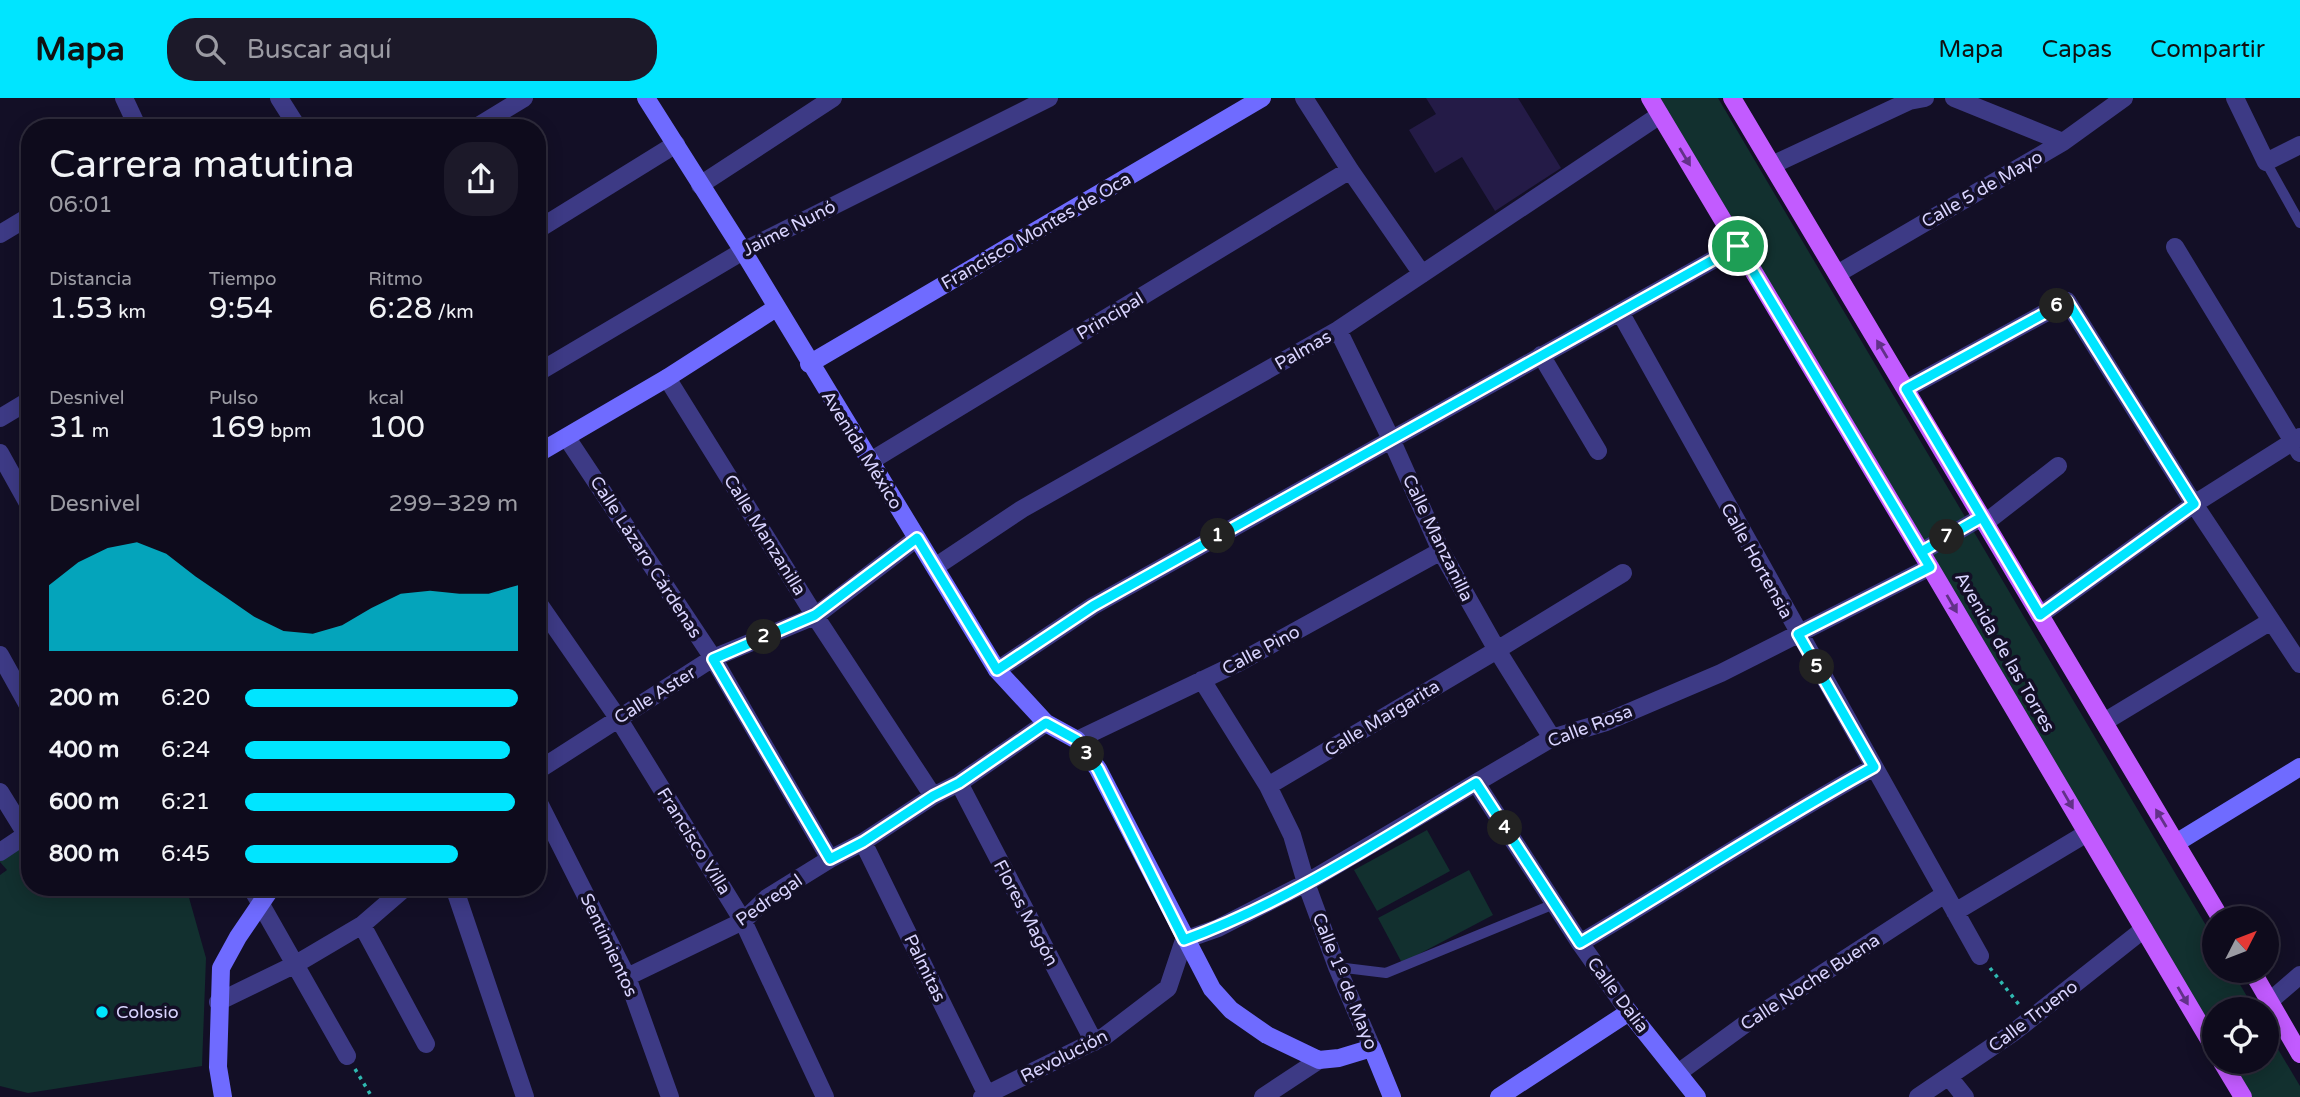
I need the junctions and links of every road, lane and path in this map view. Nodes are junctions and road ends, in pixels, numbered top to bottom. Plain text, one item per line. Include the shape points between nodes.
1 (124, 98) edge
2 (279, 98) edge
3 (524, 98) edge
4 (646, 98) edge
5 (833, 98) edge
6 (1049, 98) edge
7 (1262, 98) edge
8 (1304, 98) edge
9 (1650, 98) edge
10 (1732, 98) edge
11 (1925, 98) edge
12 (1954, 98) edge
13 (2123, 98) edge
14 (2235, 98) edge
15 (1660, 116) junction
16 (134, 119) edge
17 (292, 119) edge
18 (490, 119) edge
19 (2063, 142) junction
20 (676, 144) junction
21 (2300, 145) edge
22 (2266, 162) junction
23 (1772, 165) junction
24 (1350, 170) junction
25 (700, 185) junction
26 (21, 221) edge
27 (2300, 223) edge
28 (546, 224) edge
29 (0, 234) edge
30 (1738, 246) junction
31 (2175, 247) dead end
32 (743, 251) junction
33 (1422, 274) junction
34 (1837, 274) junction
35 (776, 308) junction
36 (1620, 312) junction
37 (1338, 330) junction
38 (1541, 355) junction
39 (809, 363) junction
40 (546, 368) edge
41 (667, 378) junction
42 (1906, 389) junction
43 (21, 405) edge
44 (0, 418) edge
45 (567, 438) junction
46 (1391, 439) junction
47 (2298, 444) edge
48 (546, 448) edge
49 (1598, 451) dead end
50 (0, 453) edge
51 (869, 462) junction
52 (2058, 466) dead end
53 (21, 491) edge
54 (2194, 504) junction
55 (1983, 520) junction
56 (917, 538) junction
57 (1441, 551) junction
58 (1926, 559) junction
59 (934, 567) junction
60 (1623, 573) dead end
61 (546, 614) edge
62 (815, 615) junction
63 (2040, 615) junction
64 (2271, 621) junction
65 (1798, 634) junction
66 (1497, 650) junction
67 (0, 655) edge
68 (713, 659) junction
69 (2300, 664) edge
70 (997, 670) junction
71 (1202, 680) junction
72 (21, 693) edge
73 (618, 718) junction
74 (2104, 722) junction
75 (1046, 723) junction
76 (1552, 738) junction
77 (1077, 740) junction
78 (546, 765) edge
79 (1874, 767) junction
80 (2300, 767) edge
81 (959, 783) junction
82 (1476, 783) junction
83 (1268, 786) junction
84 (0, 792) edge
85 (933, 796) junction
86 (546, 817) edge
87 (21, 823) edge
88 (2087, 833) junction
89 (21, 838) edge
90 (863, 842) junction
91 (2176, 843) junction
92 (0, 852) edge
93 (830, 859) junction
94 (1306, 883) junction
95 (1944, 894) junction
96 (259, 896) edge
97 (263, 896) edge
98 (396, 896) edge
99 (457, 896) edge
100 (1554, 904) junction
101 (2213, 906) edge
102 (1955, 912) junction
103 (743, 921) junction
104 (362, 925) junction
105 (2144, 929) junction
106 (1184, 940) junction
107 (1580, 943) junction
108 (1980, 956) joint
109 (296, 964) junction
110 (1337, 967) junction
111 (2300, 975) edge
112 (627, 977) junction
113 (2274, 997) edge
114 (218, 1002) junction
115 (1629, 1012) junction
116 (2279, 1016) edge
117 (2031, 1018) junction
118 (2202, 1028) edge
119 (1094, 1042) junction
120 (425, 1044) dead end
121 (1372, 1048) junction
122 (2300, 1054) edge
123 (347, 1056) joint
124 (1319, 1060) junction
125 (1678, 1073) junction
126 (2229, 1074) edge
127 (1949, 1077) junction
128 (985, 1096) edge
129 (223, 1097) edge
130 (372, 1097) edge
131 (525, 1097) edge
132 (670, 1097) edge
133 (825, 1097) edge
134 (1263, 1097) edge
135 (1392, 1097) edge
136 (1499, 1097) edge
137 (1697, 1097) edge
138 (1918, 1097) edge
139 (1965, 1097) edge
140 (2242, 1097) edge

1 - 16 street
2 - 17 street
3 - 18 street
4 - 20 street, Avenida México
5 - 25 street
6 - 32 street, Jaime Nunó
7 - 39 street, Francisco Montes de Oca
8 - 24 street
9 - 15 main road, Avenida de las Torres
10 - 23 main road
11 - 23 street via 1909,101
12 - 19 street
13 - 19 street, Calle 5 de Mayo
14 - 22 street
15 -> 30 main road, Avenida de las Torres
15 - 33 street, Palmas
19 - 34 street, Calle 5 de Mayo
20 - 25 street, Avenida México
20 - 28 street
21 - 22 street
22 - 27 lane
23 - 34 main road
24 - 33 street
24 - 51 street, Principal
25 - 32 street, Avenida México
26 - 29 street
30 - 36 street
30 - 58 main road, Avenida de las Torres
31 - 47 street
32 - 35 street, Avenida México
32 - 40 street, Jaime Nunó
33 - 37 street, Palmas
42 -> 34 main road
35 - 39 street, Avenida México
35 - 41 street
36 - 38 street
36 - 65 street, Calle Hortensia
37 - 46 street, Calle Manzanilla
37 - 59 street, Palmas via 1022,509
38 - 46 street
38 - 49 street
39 - 51 street, Avenida México
41 - 45 street
41 - 62 street, Calle Manzanilla
42 - 54 street via 2067,301
42 - 55 main road
43 - 44 street
45 - 48 street
45 - 68 street, Calle Lázaro Cárdenas
46 - 57 street, Calle Manzanilla
46 - 70 street via 1093,606
47 - 54 street
50 - 53 street
51 - 56 street, Avenida México
52 - 55 street, Calle Rosa
54 - 63 street
54 - 64 street
55 - 58 street, Calle Rosa
55 - 63 main road
56 - 59 street, Avenida México
56 - 62 street, Calle Aster
57 - 66 street, Calle Manzanilla
57 - 71 street, Calle Pino
58 - 65 street, Calle Rosa
58 -> 88 main road, Avenida de las Torres
59 - 70 street, Avenida México
60 - 66 street, Calle Margarita
61 - 73 street, Francisco Villa
62 - 68 street, Calle Aster
62 - 85 street, Calle Manzanilla
63 - 74 main road
64 - 69 street
64 - 74 street
65 - 76 street, Calle Rosa via 1708,679 1606,722
65 - 79 street, Calle Hortensia
66 - 76 street, Calle Manzanilla
66 - 83 street, Calle Margarita
67 - 72 street
68 - 73 street, Calle Aster
68 - 93 street, Calle Lázaro Cárdenas
70 - 75 street, Avenida México
71 - 77 street, Calle Pino
71 - 83 street, Calle 1º de Mayo
73 - 78 street, Calle Aster
73 - 103 street, Francisco Villa
91 -> 74 main road
75 - 77 street, Avenida México
75 - 81 street, Pedregal
76 - 82 street, Calle Rosa
77 - 106 street, Avenida México via 1098,769
79 - 95 street, Calle Hortensia
79 - 107 street
80 - 91 street
81 - 85 street, Pedregal
81 - 119 street, Flores Magón
82 - 94 street, Calle Rosa
82 - 100 street, Calle Dalia
83 - 94 street, Calle 1º de Mayo via 1292,835
84 - 87 street
85 - 90 street, Pedregal
86 - 112 street, Sentimientos
88 - 102 street
88 - 105 main road, Avenida de las Torres
89 - 92 street
90 - 93 street, Pedregal
90 - 128 street, Palmitas
91 - 101 main road
93 - 103 street, Pedregal via 767,898
94 - 106 street, Calle Rosa via 1218,928
94 - 110 street, Calle 1º de Mayo
95 - 102 street, Calle Hortensia
95 - 125 street, Calle Noche Buena
96 - 114 street via 221,968
97 - 109 street
98 - 104 street
99 - 131 street
100 - 107 street, Calle Dalia
100 - 110 lane via 1386,973
102 - 108 street, Calle Hortensia
103 - 112 street, Pedregal
103 - 133 street, Francisco Villa
104 - 109 street
104 - 120 street
105 - 117 street, Calle Trueno
105 -> 118 main road, Avenida de las Torres
106 - 119 street, Revolución via 1168,988
106 - 124 street, Avenida México via 1212,989 1231,1010 1267,1035
107 - 115 street, Calle Dalia
108 - 117 path
109 - 114 street
109 - 123 street
110 - 121 street, Calle 1º de Mayo
111 - 113 street
112 - 132 street, Sentimientos
114 - 129 street
115 - 125 street, Calle Dalia
115 - 136 street
116 - 122 main road
117 - 127 street, Calle Trueno
119 - 128 street, Revolución
121 - 124 street
121 - 135 street, Calle 1º de Mayo
123 - 130 path
124 - 134 street
125 - 137 street, Calle Dalia
126 - 140 main road
127 - 138 street, Calle Trueno
127 - 139 street

